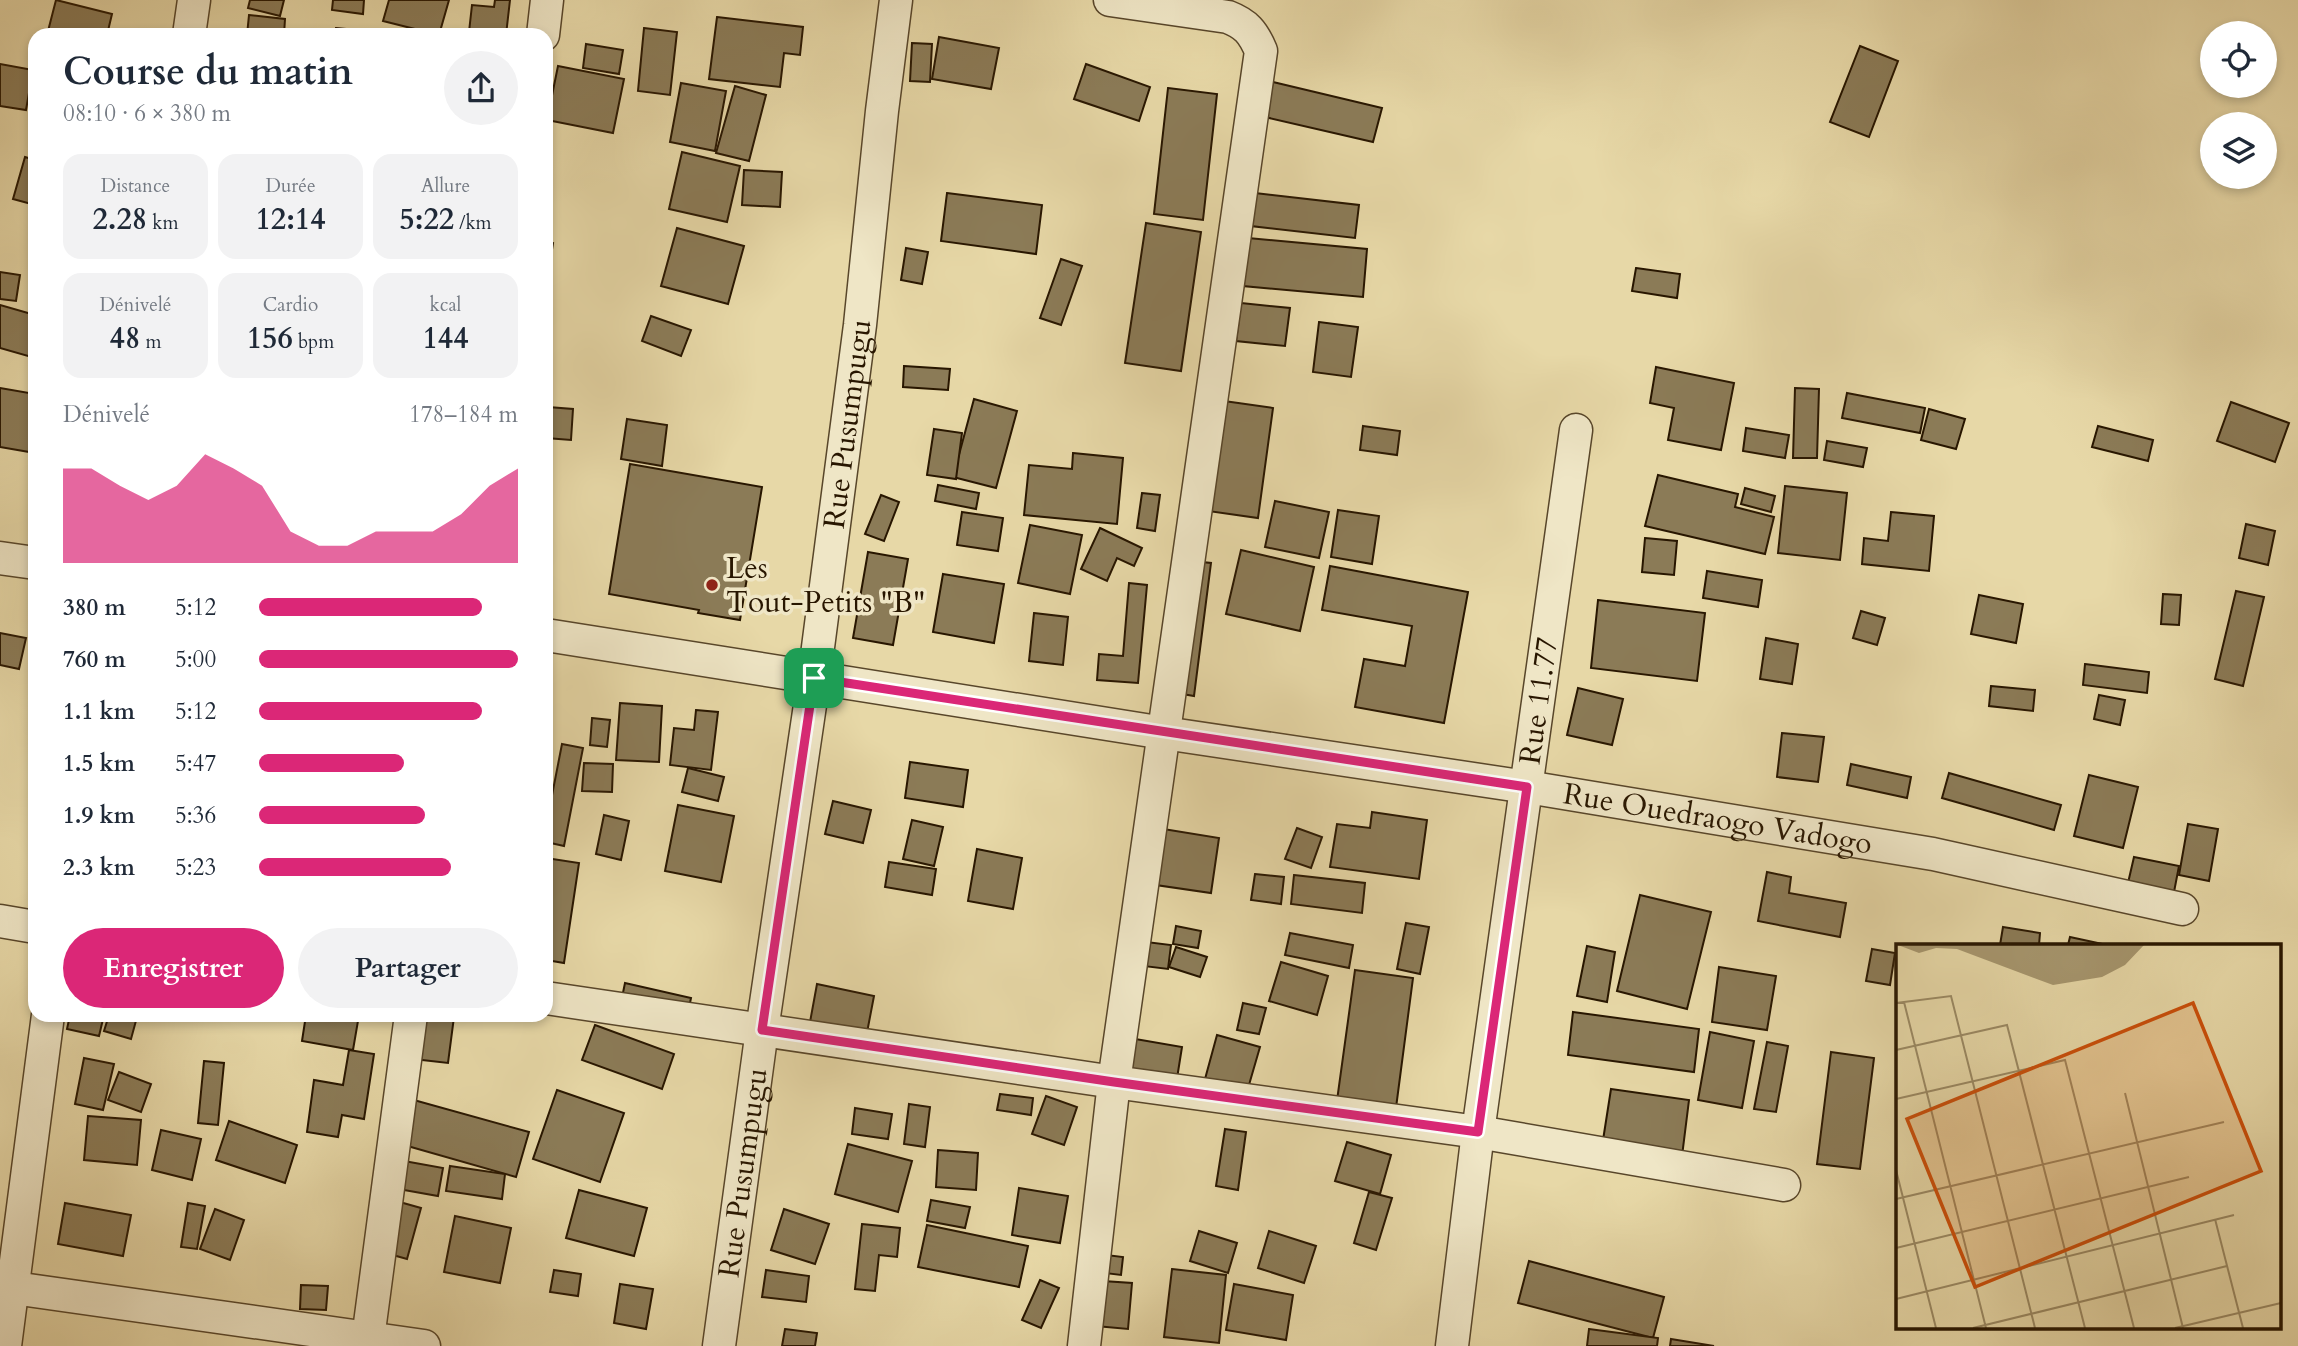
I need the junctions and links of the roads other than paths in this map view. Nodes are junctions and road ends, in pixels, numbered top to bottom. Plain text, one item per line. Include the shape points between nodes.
1 (194, 0) edge
2 (547, 0) edge
3 (896, 0) edge
4 (1110, 0) edge
5 (190, 28) edge
6 (544, 28) edge
7 (1576, 430) dead end
8 (0, 558) edge
9 (28, 561) edge
10 (553, 636) edge
11 (814, 678) junction
12 (1164, 733) junction
13 (1527, 787) junction
14 (2182, 909) dead end
15 (0, 922) edge
16 (28, 926) edge
17 (553, 999) edge
18 (47, 1022) edge
19 (410, 1022) edge
20 (762, 1030) junction
21 (1114, 1082) junction
22 (1478, 1132) junction
23 (1784, 1185) dead end
24 (6, 1287) edge
25 (368, 1342) edge
26 (5, 1346) edge
27 (424, 1346) edge
28 (719, 1346) edge
29 (1084, 1346) edge
30 (1452, 1346) edge

1 - 5 street
2 - 6 street
3 - 11 street, Rue Pusumpugu
4 - 12 street via 1228,17 1244,23 1261,51
7 - 13 street, Rue 11.77
8 - 9 street
10 - 11 street, Rue Ouedraogo Vadogo
11 - 12 street, Rue Ouedraogo Vadogo
11 - 20 street, Rue Pusumpugu
12 - 13 street, Rue Ouedraogo Vadogo
12 - 21 street
13 - 14 street, Rue Ouedraogo Vadogo via 1933,854
13 - 22 street, Rue 11.77
15 - 16 street
17 - 20 street
18 - 24 street
19 - 25 street
20 - 21 street
20 - 28 street, Rue Pusumpugu
21 - 22 street
21 - 29 street
22 - 23 street
22 - 30 street, Rue 11.77
24 - 25 street
24 - 26 street
25 - 27 street

